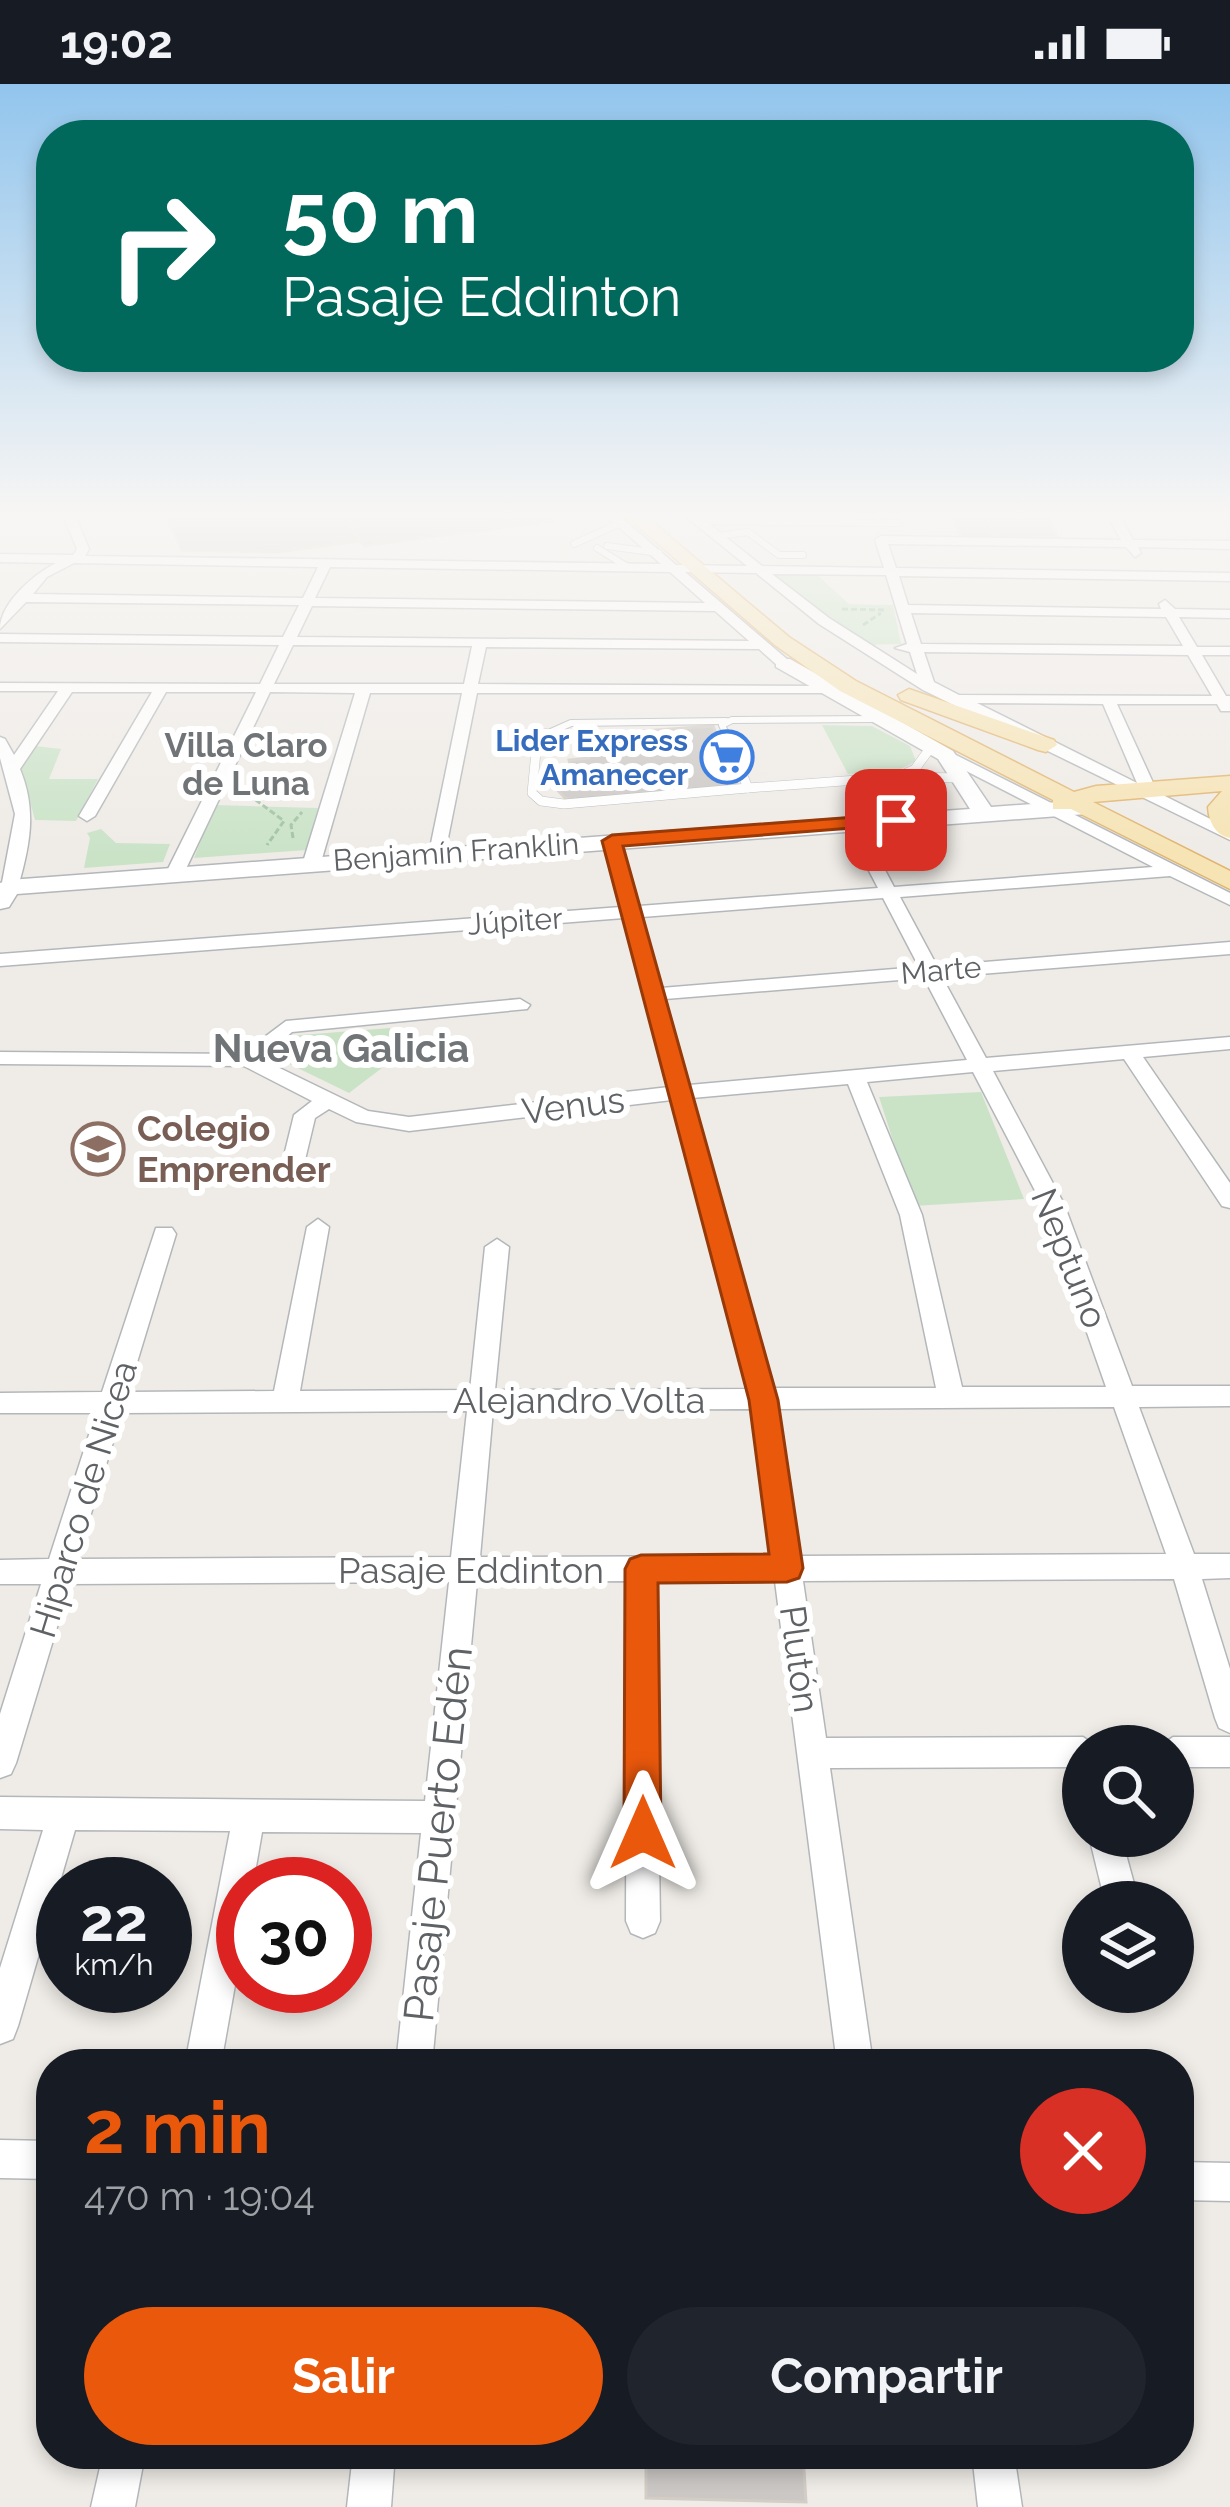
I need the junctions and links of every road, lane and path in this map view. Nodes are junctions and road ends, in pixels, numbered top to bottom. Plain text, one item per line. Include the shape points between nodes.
1 (294, 628) edge
2 (551, 628) edge
3 (746, 628) edge
4 (749, 628) edge
5 (762, 628) edge
6 (808, 628) edge
7 (838, 628) edge
8 (908, 628) edge
9 (1179, 628) edge
10 (0, 638) edge
11 (288, 640) junction
12 (480, 641) junction
13 (549, 643) junction
14 (761, 646) junction
15 (914, 648) junction
16 (866, 649) junction
17 (1192, 651) junction
18 (1230, 651) edge
19 (783, 663) junction
20 (0, 686) edge
21 (68, 687) junction
22 (162, 687) junction
23 (265, 687) junction
24 (364, 687) junction
25 (471, 688) junction
26 (824, 690) junction
27 (918, 691) junction
28 (951, 699) junction
29 (1108, 699) junction
30 (1225, 700) edge
31 (1230, 716) edge
32 (875, 718) junction
33 (726, 721) junction
34 (0, 742) edge
35 (1046, 746) junction
36 (938, 751) junction
37 (10, 774) edge
38 (222, 775) junction
39 (898, 777) junction
40 (961, 778) junction
41 (1230, 783) edge
42 (748, 788) junction
43 (1230, 796) edge
44 (1107, 798) junction
45 (984, 813) junction
46 (87, 816) dead end
47 (852, 823) junction
48 (1230, 833) edge
49 (612, 841) junction
50 (258, 851) dead end
51 (437, 854) junction
52 (1230, 858) edge
53 (312, 862) junction
54 (1173, 872) junction
55 (174, 875) junction
56 (3, 892) edge
57 (889, 892) junction
58 (1224, 892) edge
59 (631, 912) junction
60 (1230, 947) edge
61 (0, 960) edge
62 (930, 970) junction
63 (653, 994) junction
64 (520, 1005) dead end
65 (1230, 1043) edge
66 (1132, 1054) junction
67 (0, 1058) edge
68 (247, 1060) junction
69 (980, 1067) junction
70 (856, 1079) junction
71 (680, 1092) junction
72 (328, 1100) junction
73 (293, 1164) dead end
74 (1230, 1200) edge
75 (318, 1227) dead end
76 (164, 1234) dead end
77 (497, 1247) dead end
78 (951, 1396) junction
79 (1230, 1396) edge
80 (1124, 1397) junction
81 (482, 1400) junction
82 (764, 1400) junction
83 (285, 1401) junction
84 (0, 1402) edge
85 (115, 1402) junction
86 (1184, 1566) junction
87 (1230, 1566) edge
88 (787, 1568) junction
89 (641, 1569) junction
90 (465, 1570) junction
91 (0, 1572) edge
92 (61, 1572) junction
93 (1230, 1718) edge
94 (1062, 1752) edge
95 (1194, 1752) edge
96 (1230, 1752) edge
97 (812, 1753) junction
98 (0, 1763) edge
99 (0, 1813) edge
100 (64, 1813) junction
101 (250, 1815) junction
102 (440, 1817) junction
103 (644, 1921) dead end
104 (0, 2026) edge
105 (206, 2049) edge
106 (416, 2049) edge
107 (853, 2049) edge
108 (0, 2159) edge
109 (36, 2160) edge
110 (1194, 2181) edge
111 (1230, 2182) edge
112 (121, 2469) edge
113 (373, 2469) edge
114 (995, 2469) edge
115 (113, 2507) edge
116 (369, 2507) edge
117 (1000, 2507) edge

1 - 11 street
2 - 13 street
3 - 14 street
4 - 19 main road
5 - 44 main road via 848,686
6 - 27 main road
7 - 16 street
8 - 15 street
9 - 17 street
10 - 11 street
11 - 12 street
11 - 23 street
12 - 13 street
12 - 25 street
13 - 14 street
14 - 19 street
15 - 16 street
15 - 17 street
15 - 27 street
16 - 27 street
17 - 18 street
17 - 30 street
19 - 26 street
20 - 21 street
21 - 22 street
21 - 37 street
22 - 23 street
22 - 46 street
23 - 24 street
23 - 38 street
24 - 25 street
24 - 53 street
25 - 26 street
25 - 51 street
26 - 32 street
27 - 28 street
27 - 35 main road
27 - 44 main road
28 - 29 street
28 - 35 street
29 - 30 street
29 - 44 street
30 - 31 street
32 - 33 lane
32 - 36 street
33 - 42 lane
33 - 42 lane via 552,727 535,746 532,793 564,804
34 - 37 street
35 - 44 street
36 - 39 lane
36 - 40 street
36 - 44 street
37 - 56 street via 27,830
38 - 50 path via 284,821
38 - 55 street
39 - 40 lane
39 - 42 lane
40 - 45 street
41 - 44 main road
43 - 44 main road
43 - 48 main road via 1220,807
44 - 45 street, Benjamín Franklin
44 - 48 street
44 - 52 main road
44 - 54 street
44 - 58 main road
45 - 47 street, Benjamín Franklin
47 - 49 street, Benjamín Franklin
47 - 57 street, Neptuno
49 - 51 street, Benjamín Franklin
49 - 59 street, Plutón
51 - 53 street, Benjamín Franklin
53 - 55 street, Benjamín Franklin
54 - 57 street, Júpiter
54 - 58 street
55 - 56 street, Benjamín Franklin
57 - 59 street, Júpiter
57 - 62 street, Neptuno
59 - 61 street, Júpiter
59 - 63 street, Plutón
60 - 62 street, Marte
62 - 63 street, Marte
62 - 69 street, Neptuno
63 - 71 street, Plutón
64 - 68 street via 286,1027
65 - 66 street, Venus
66 - 69 street, Venus
66 - 74 street
67 - 68 street, Venus
68 - 72 street, Venus
69 - 70 street, Venus
69 - 80 street, Neptuno via 1053,1204
70 - 71 street, Venus
70 - 78 street via 911,1215
71 - 72 street, Venus via 409,1124 363,1117
71 - 82 street, Plutón
72 - 73 street via 305,1115
75 - 83 street
76 - 85 street, Hiparco de Nicea
77 - 81 street, Pasaje Puerto Edén
78 - 80 street, Alejandro Volta
78 - 82 street, Alejandro Volta
79 - 80 street, Alejandro Volta
80 - 86 street, Neptuno
81 - 82 street, Alejandro Volta
81 - 83 street, Alejandro Volta
81 - 90 street, Pasaje Puerto Edén
82 - 88 street, Plutón
83 - 85 street, Alejandro Volta
84 - 85 street, Alejandro Volta
85 - 92 street, Hiparco de Nicea
86 - 87 street, Pasaje Eddinton
86 - 88 street, Pasaje Eddinton
86 - 93 street, Neptuno
88 - 89 street, Pasaje Eddinton
88 - 97 street, Plutón
89 - 90 street, Pasaje Eddinton
89 - 103 street
90 - 92 street, Pasaje Eddinton
90 - 102 street, Pasaje Puerto Edén
91 - 92 street, Pasaje Eddinton
92 - 98 street, Hiparco de Nicea
94 - 97 street
95 - 96 street
97 - 107 street, Plutón
99 - 100 street
100 - 101 street
100 - 104 street
101 - 102 street
101 - 105 street
102 - 106 street, Pasaje Puerto Edén
108 - 109 street
110 - 111 street
112 - 115 street
113 - 116 street
114 - 117 street

